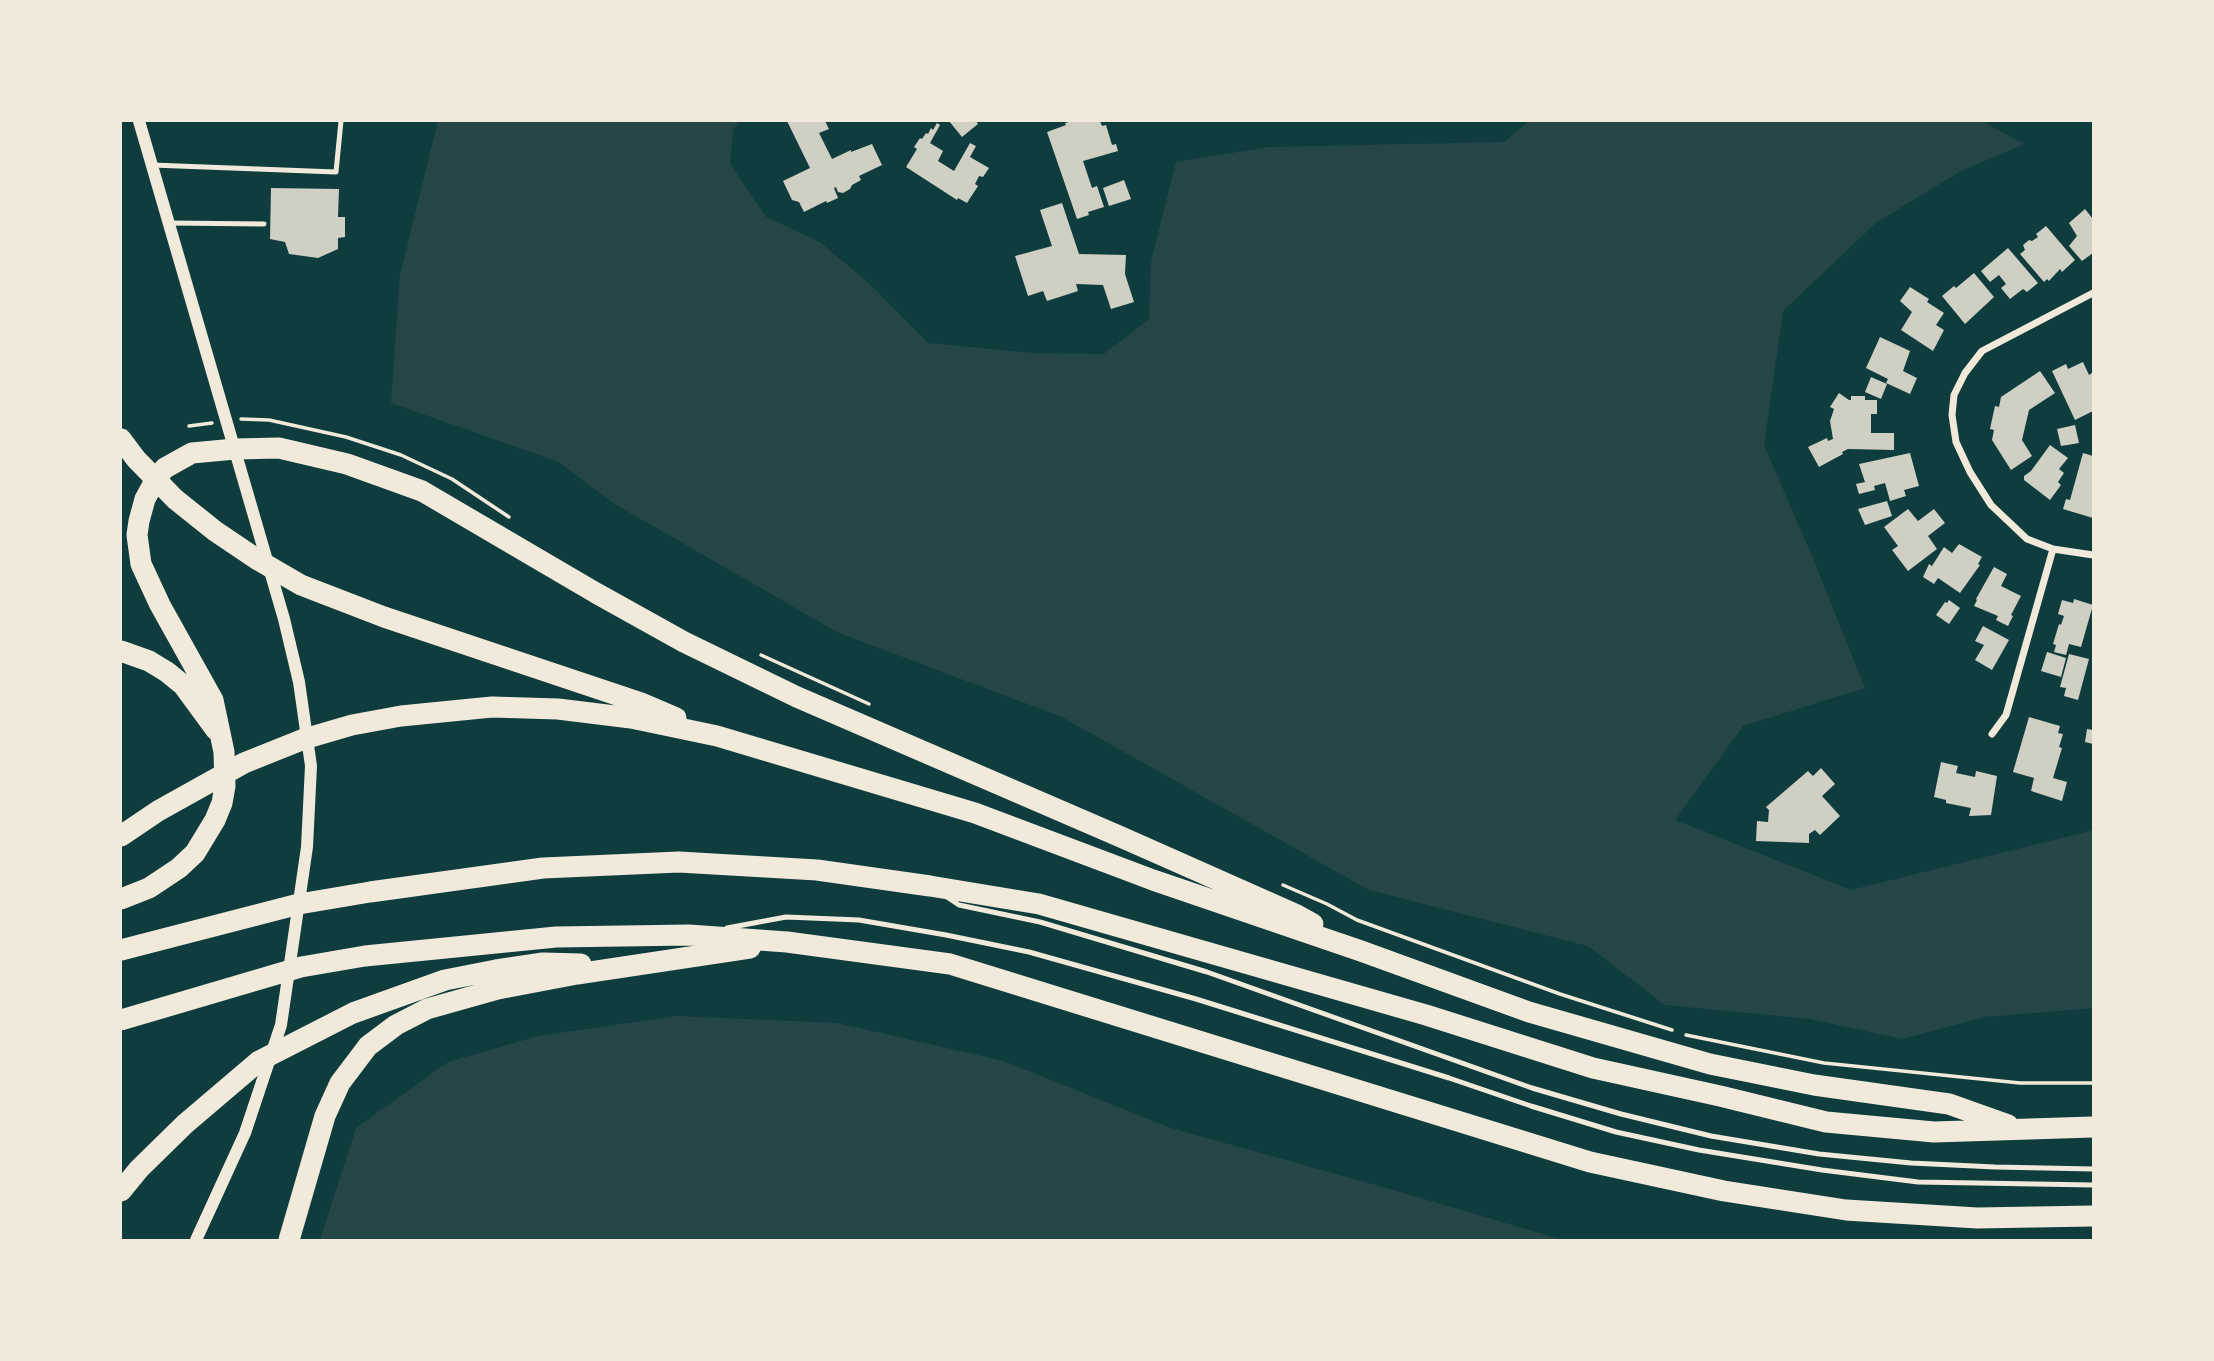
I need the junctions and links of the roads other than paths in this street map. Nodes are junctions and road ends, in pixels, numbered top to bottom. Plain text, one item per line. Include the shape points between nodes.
1 (139, 121) edge
2 (341, 121) edge
3 (152, 165) junction
4 (169, 223) junction
5 (264, 224) dead end
6 (2093, 293) edge
7 (121, 439) edge
8 (235, 449) junction
9 (2053, 549) junction
10 (2093, 555) edge
11 (121, 650) edge
12 (1992, 734) dead end
13 (717, 736) junction
14 (221, 738) junction
15 (121, 836) edge
16 (930, 886) junction
17 (121, 900) edge
18 (299, 904) junction
19 (726, 929) dead end
20 (713, 931) dead end
21 (689, 935) junction
22 (787, 942) junction
23 (121, 950) edge
24 (1361, 951) junction
25 (647, 965) junction
26 (121, 1020) edge
27 (2093, 1127) edge
28 (2025, 1130) junction
29 (2093, 1168) edge
30 (2093, 1185) edge
31 (121, 1191) edge
32 (2093, 1216) edge
33 (196, 1240) edge
34 (289, 1240) edge

1 - 3 street
2 - 3 lane via 336,172
3 - 4 street
4 - 5 lane
4 - 8 street
6 - 9 street via 1982,351 1954,395 1956,442 1991,505 2027,539
7 - 13 highway via 175,499 257,560 302,585 641,703
8 - 14 highway via 192,453 165,468 145,499 137,535 141,564 213,700
8 - 18 street via 285,619 311,766
8 - 24 highway via 279,448 347,464 422,491 684,642 1295,914
9 - 10 street
9 - 12 street via 2006,715
11 - 14 highway via 149,661 183,685
13 - 15 highway via 618,716 522,707 377,719 255,758 177,799
13 - 24 highway via 975,813
14 - 17 highway via 223,794 206,837 179,868
16 - 18 highway via 817,870 679,862 544,868
16 - 28 highway via 1039,904 1426,1015 1593,1069 1826,1122 1934,1132
16 - 29 lane via 959,905 1040,922 1207,972 1532,1088 1711,1136 1819,1154 1981,1167
18 - 23 highway
18 - 33 street via 281,1025 245,1133
19 - 30 lane via 786,917 859,920 1029,952 1196,999 1616,1132 1699,1150 1918,1182
20 - 21 lane
21 - 22 highway
21 - 26 highway via 556,937 365,956 301,967
22 - 25 highway
22 - 32 highway via 950,964 1590,1162 1711,1189 1846,1210 1977,1218
24 - 28 highway via 1529,1012 1710,1064 1814,1085 1949,1104
25 - 31 highway via 543,963 496,970 445,980 353,1013 258,1061 185,1124
25 - 34 highway via 498,989 427,1009 368,1046 340,1083 325,1116
27 - 28 highway

